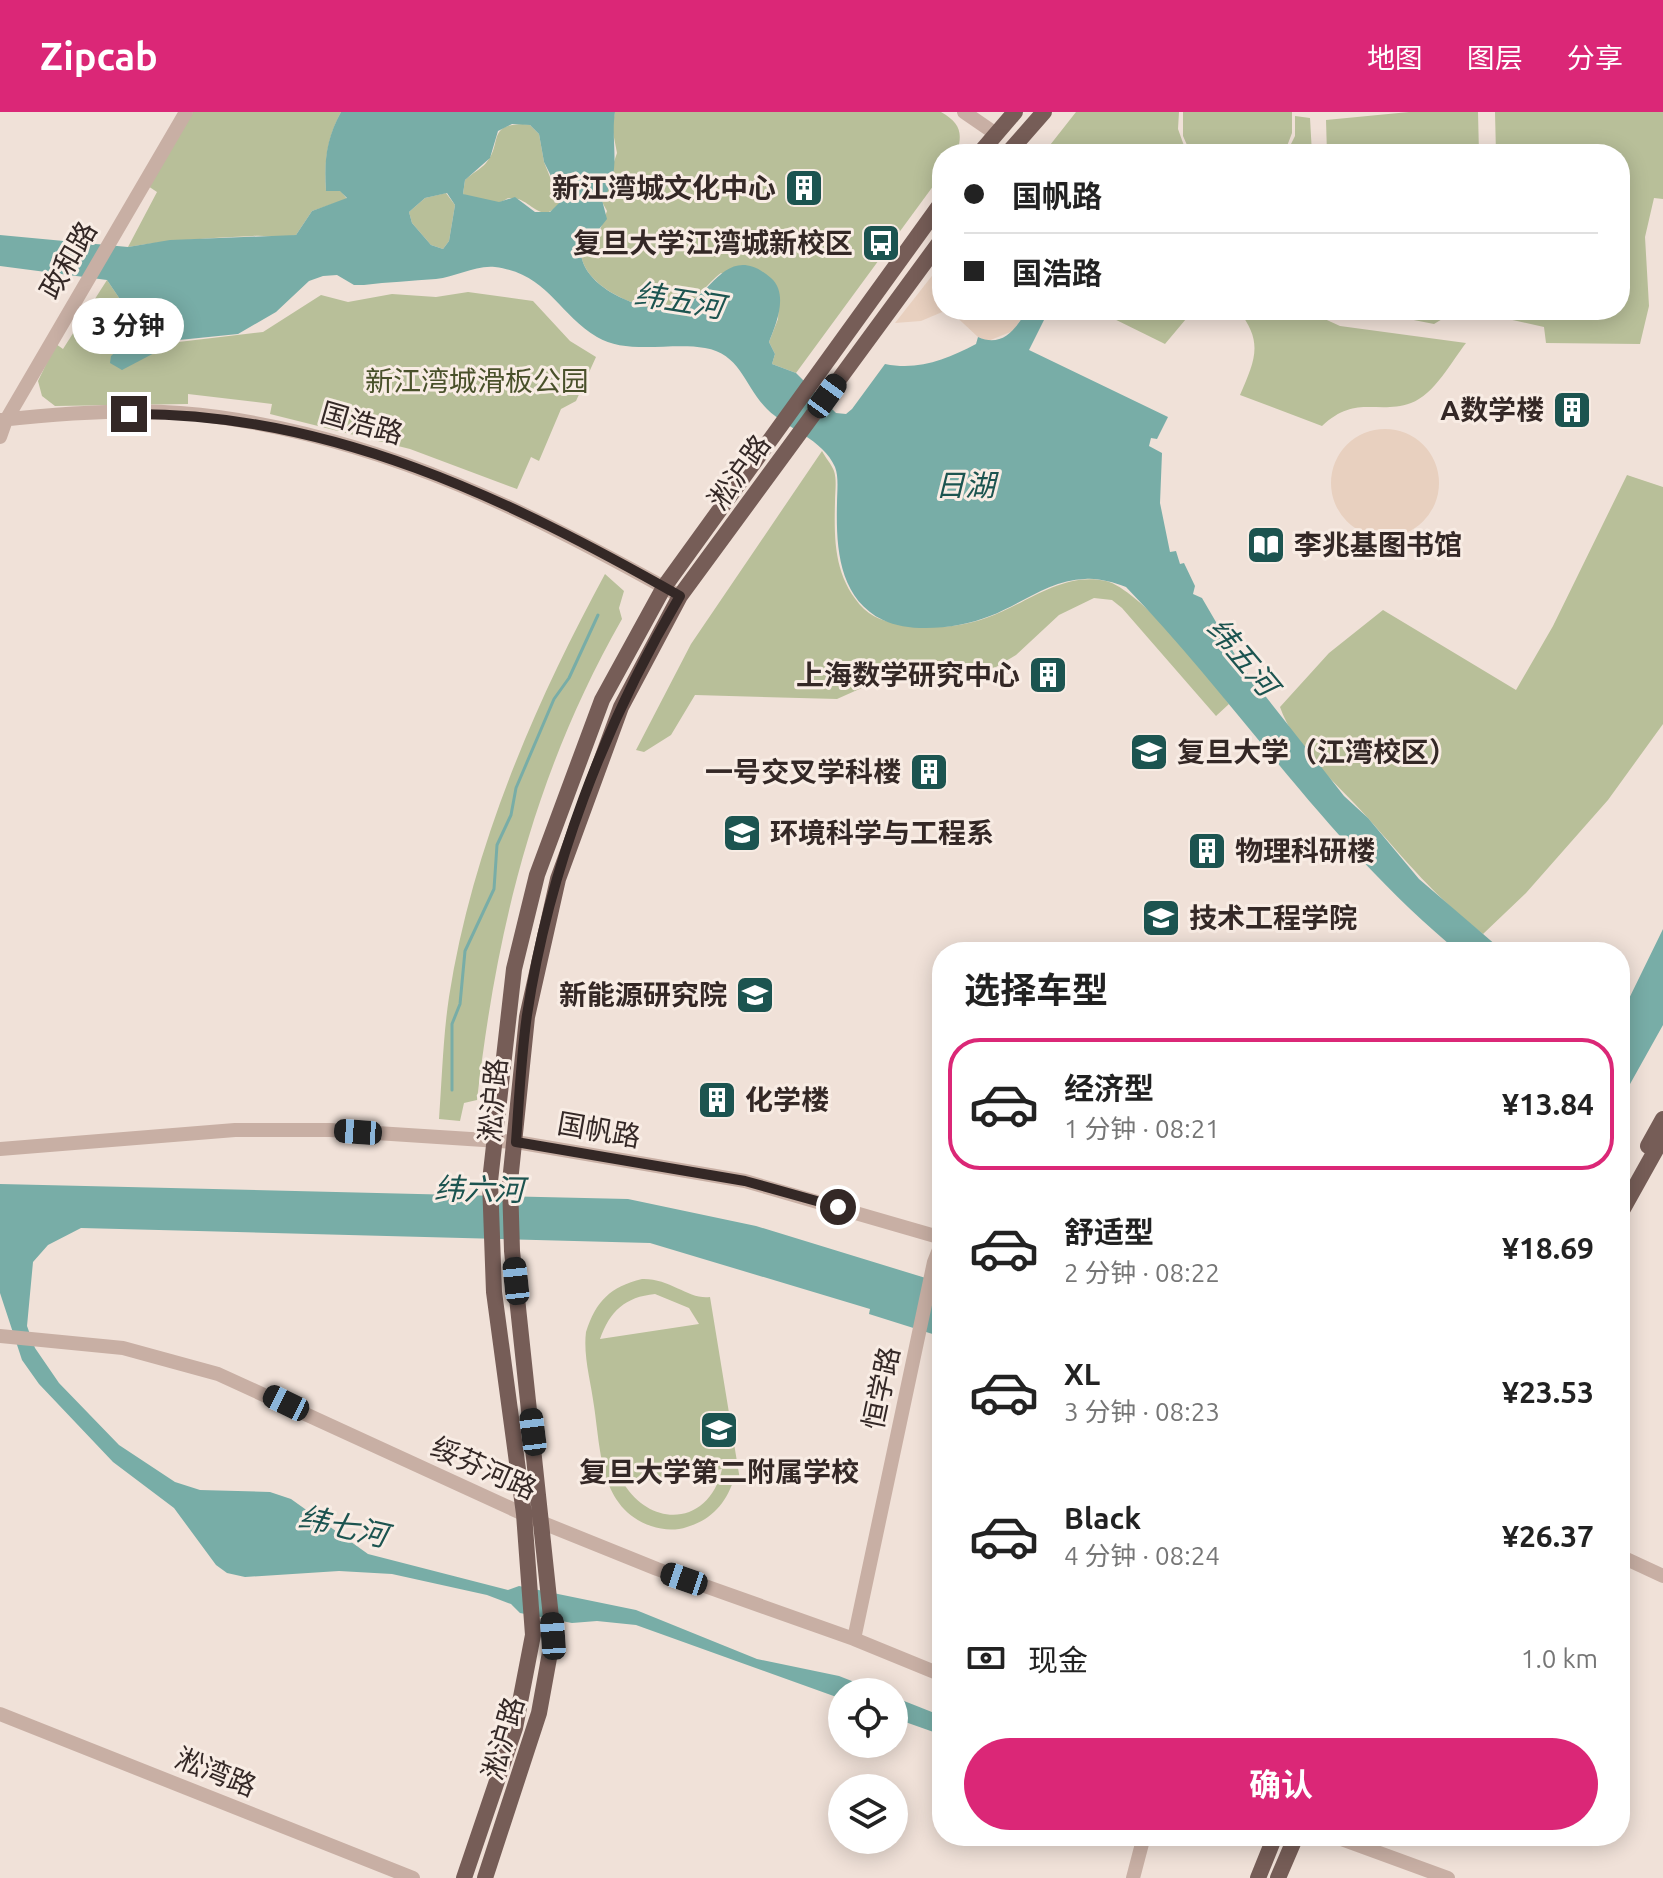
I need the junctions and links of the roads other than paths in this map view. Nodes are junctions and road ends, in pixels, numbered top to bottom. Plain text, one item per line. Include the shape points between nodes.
1 (186, 112) edge
2 (964, 112) edge
3 (1015, 112) edge
4 (1044, 112) edge
5 (996, 134) junction
6 (988, 144) edge
7 (1005, 144) edge
8 (1015, 144) edge
9 (932, 216) edge
10 (932, 253) edge
11 (3, 420) edge
12 (0, 437) edge
13 (664, 587) junction
14 (680, 596) junction
15 (1663, 1119) edge
16 (1663, 1137) edge
17 (497, 1140) junction
18 (516, 1142) junction
19 (0, 1149) edge
20 (1630, 1177) edge
21 (1630, 1196) edge
22 (932, 1237) edge
23 (932, 1274) edge
24 (3, 1336) edge
25 (524, 1514) junction
26 (543, 1523) junction
27 (1630, 1561) edge
28 (1663, 1576) edge
29 (854, 1639) junction
30 (932, 1671) edge
31 (0, 1714) edge
32 (1142, 1846) edge
33 (1271, 1846) edge
34 (1292, 1846) edge
35 (1360, 1846) edge
36 (413, 1878) edge
37 (464, 1878) edge
38 (485, 1878) edge
39 (1133, 1878) edge
40 (1258, 1878) edge
41 (1278, 1878) edge
42 (1448, 1878) edge

1 - 11 street, 政和路
2 - 5 street
3 - 5 main road
4 - 8 main road
5 - 6 main road
5 - 7 main road
9 - 13 main road, 淞沪路
10 - 14 main road, 淞沪路
11 - 12 street, 政和路
11 - 13 street, 国浩路 via 217,416 303,433 411,463 530,514
13 - 14 street, 国浩路
13 - 17 main road, 淞沪路 via 602,700 537,875 514,969
14 - 18 main road, 淞沪路 via 621,707 558,879 527,1017
15 - 20 main road
16 - 21 main road
17 - 18 street, 国帆路
17 - 19 street, 国帆路 via 235,1130
17 - 25 main road, 淞沪路 via 490,1181 494,1292
18 - 22 street, 国帆路 via 745,1181
18 - 26 main road, 淞沪路 via 510,1182 512,1251
23 - 29 street, 恒学路
24 - 25 street, 绥芬河路 via 123,1348 218,1374
25 - 26 street, 绥芬河路
25 - 37 main road, 淞沪路 via 533,1635 515,1728
26 - 29 street, 绥芬河路
26 - 38 main road, 淞沪路 via 553,1636 539,1713
27 - 28 street
29 - 30 street, 绥芬河路
31 - 36 street, 淞湾路
32 - 39 street
33 - 40 main road
34 - 41 main road
35 - 42 street

